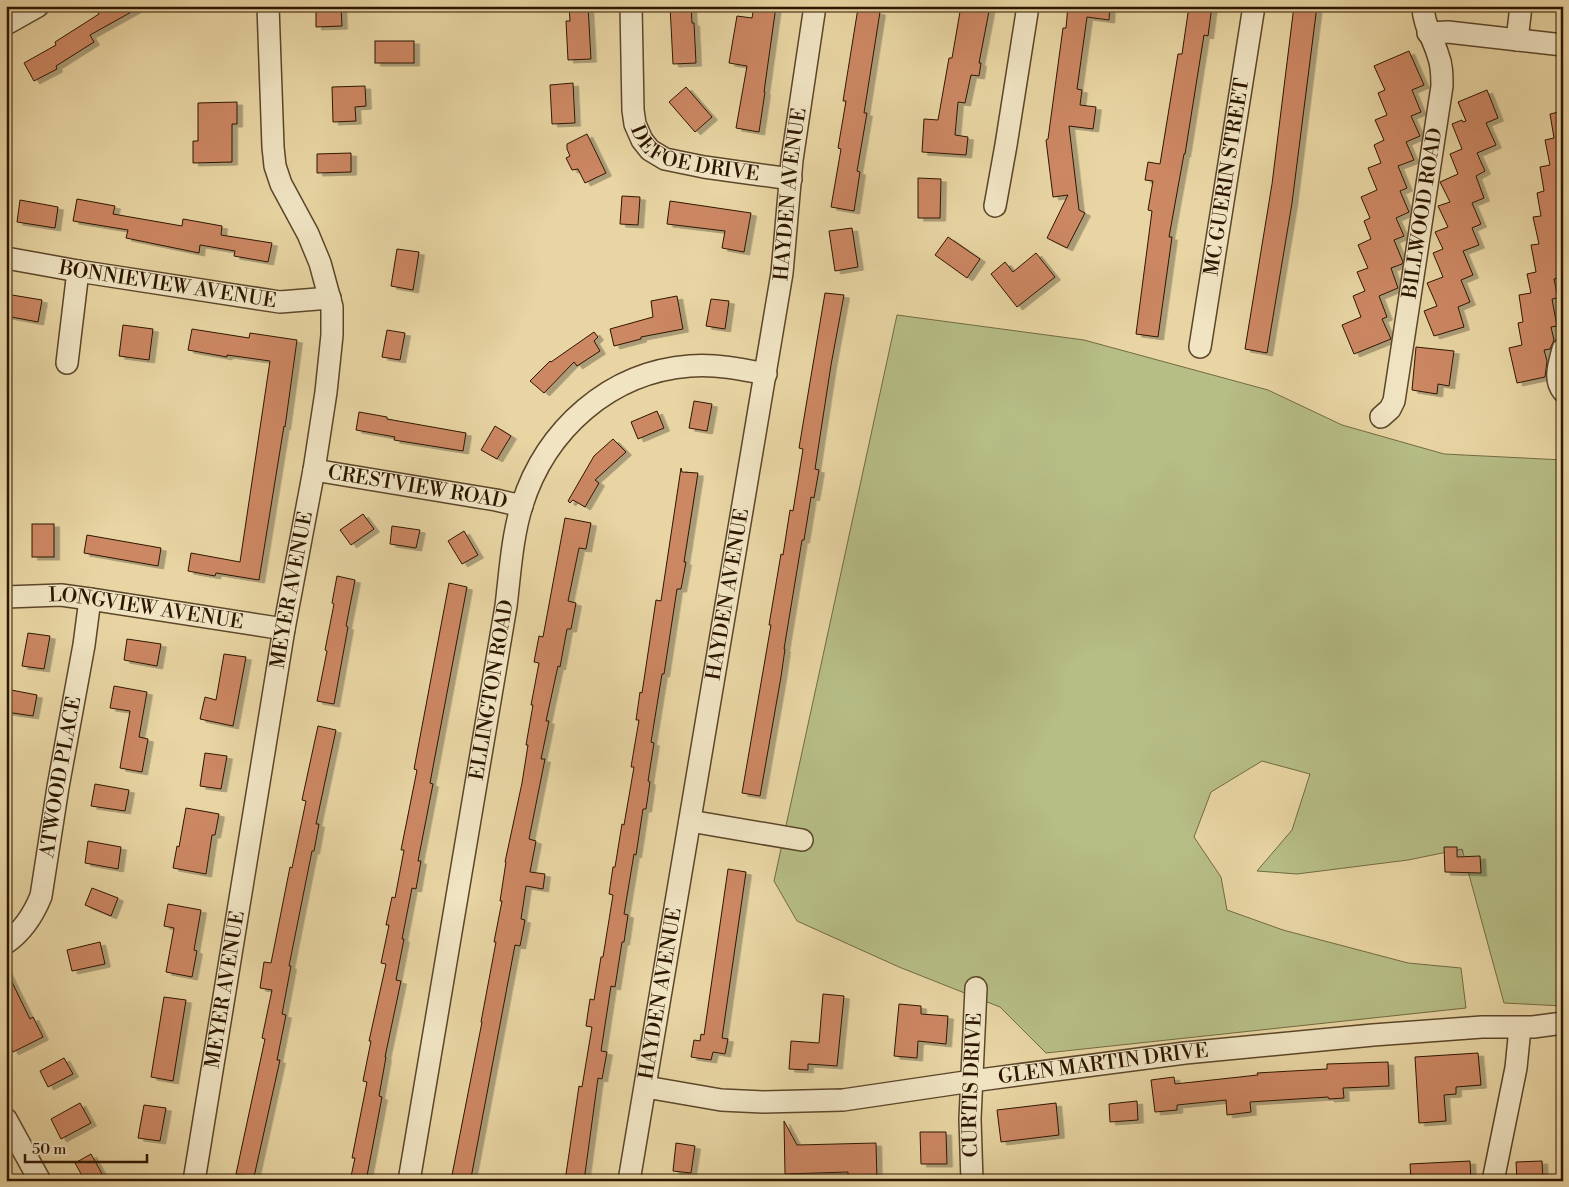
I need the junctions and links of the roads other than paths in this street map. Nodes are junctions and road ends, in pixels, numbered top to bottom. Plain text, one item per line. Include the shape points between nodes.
1 (38, 6) edge
2 (268, 6) edge
3 (631, 6) edge
4 (815, 6) edge
5 (1028, 6) edge
6 (1254, 6) edge
7 (1423, 6) edge
8 (1521, 6) edge
9 (6, 24) edge
10 (1428, 33) junction
11 (1517, 40) junction
12 (1563, 45) edge
13 (791, 179) junction
14 (995, 206) dead end
15 (6, 258) edge
16 (78, 271) junction
17 (330, 298) junction
18 (1200, 347) dead end
19 (1563, 349) edge
20 (67, 363) dead end
21 (766, 374) junction
22 (1563, 391) edge
23 (1381, 417) dead end
24 (314, 470) junction
25 (522, 506) junction
26 (6, 597) edge
27 (90, 599) junction
28 (284, 629) junction
29 (690, 821) junction
30 (802, 840) dead end
31 (6, 943) edge
32 (976, 988) dead end
33 (1563, 1023) edge
34 (1520, 1028) junction
35 (972, 1081) junction
36 (646, 1087) junction
37 (6, 1119) edge
38 (40, 1181) edge
39 (194, 1181) edge
40 (409, 1181) edge
41 (629, 1181) edge
42 (972, 1181) edge
43 (1494, 1181) edge

1 - 9 street
2 - 17 street, MEYER AVENUE via 275,166 308,234
3 - 13 street, DEFOE DRIVE via 633,110 635,124 650,150 670,161
4 - 13 street, HAYDEN AVENUE
5 - 14 street
6 - 18 street, MC GUERIN STREET
7 - 10 street, BILLWOOD ROAD
8 - 11 street
10 - 11 street via 1448,32
10 - 23 street, BILLWOOD ROAD via 1442,69 1442,86 1394,400
11 - 12 street
13 - 21 street, HAYDEN AVENUE via 782,273
15 - 16 street, BONNIEVIEW AVENUE
16 - 17 street, BONNIEVIEW AVENUE via 280,302
16 - 20 street
17 - 24 street, MEYER AVENUE via 332,334
19 - 22 street via 1557,379
21 - 25 street, ELLINGTON ROAD via 724,366 690,366 657,371 629,381 573,418 538,468
21 - 29 street, HAYDEN AVENUE
24 - 25 street, CRESTVIEW ROAD
24 - 28 street, MEYER AVENUE
25 - 40 street, ELLINGTON ROAD
26 - 27 street, LONGVIEW AVENUE
27 - 28 street, LONGVIEW AVENUE
27 - 31 street, ATWOOD PLACE via 41,896 26,925
28 - 39 street, MEYER AVENUE
29 - 30 street
29 - 36 street, HAYDEN AVENUE
32 - 35 street, CURTIS DRIVE
33 - 34 street, GLEN MARTIN DRIVE
34 - 35 street, GLEN MARTIN DRIVE via 1482,1027 1373,1035 1185,1053
34 - 43 street via 1516,1068
35 - 36 street, GLEN MARTIN DRIVE via 811,1102 721,1100
35 - 42 street, CURTIS DRIVE
36 - 41 street, HAYDEN AVENUE
37 - 38 street

